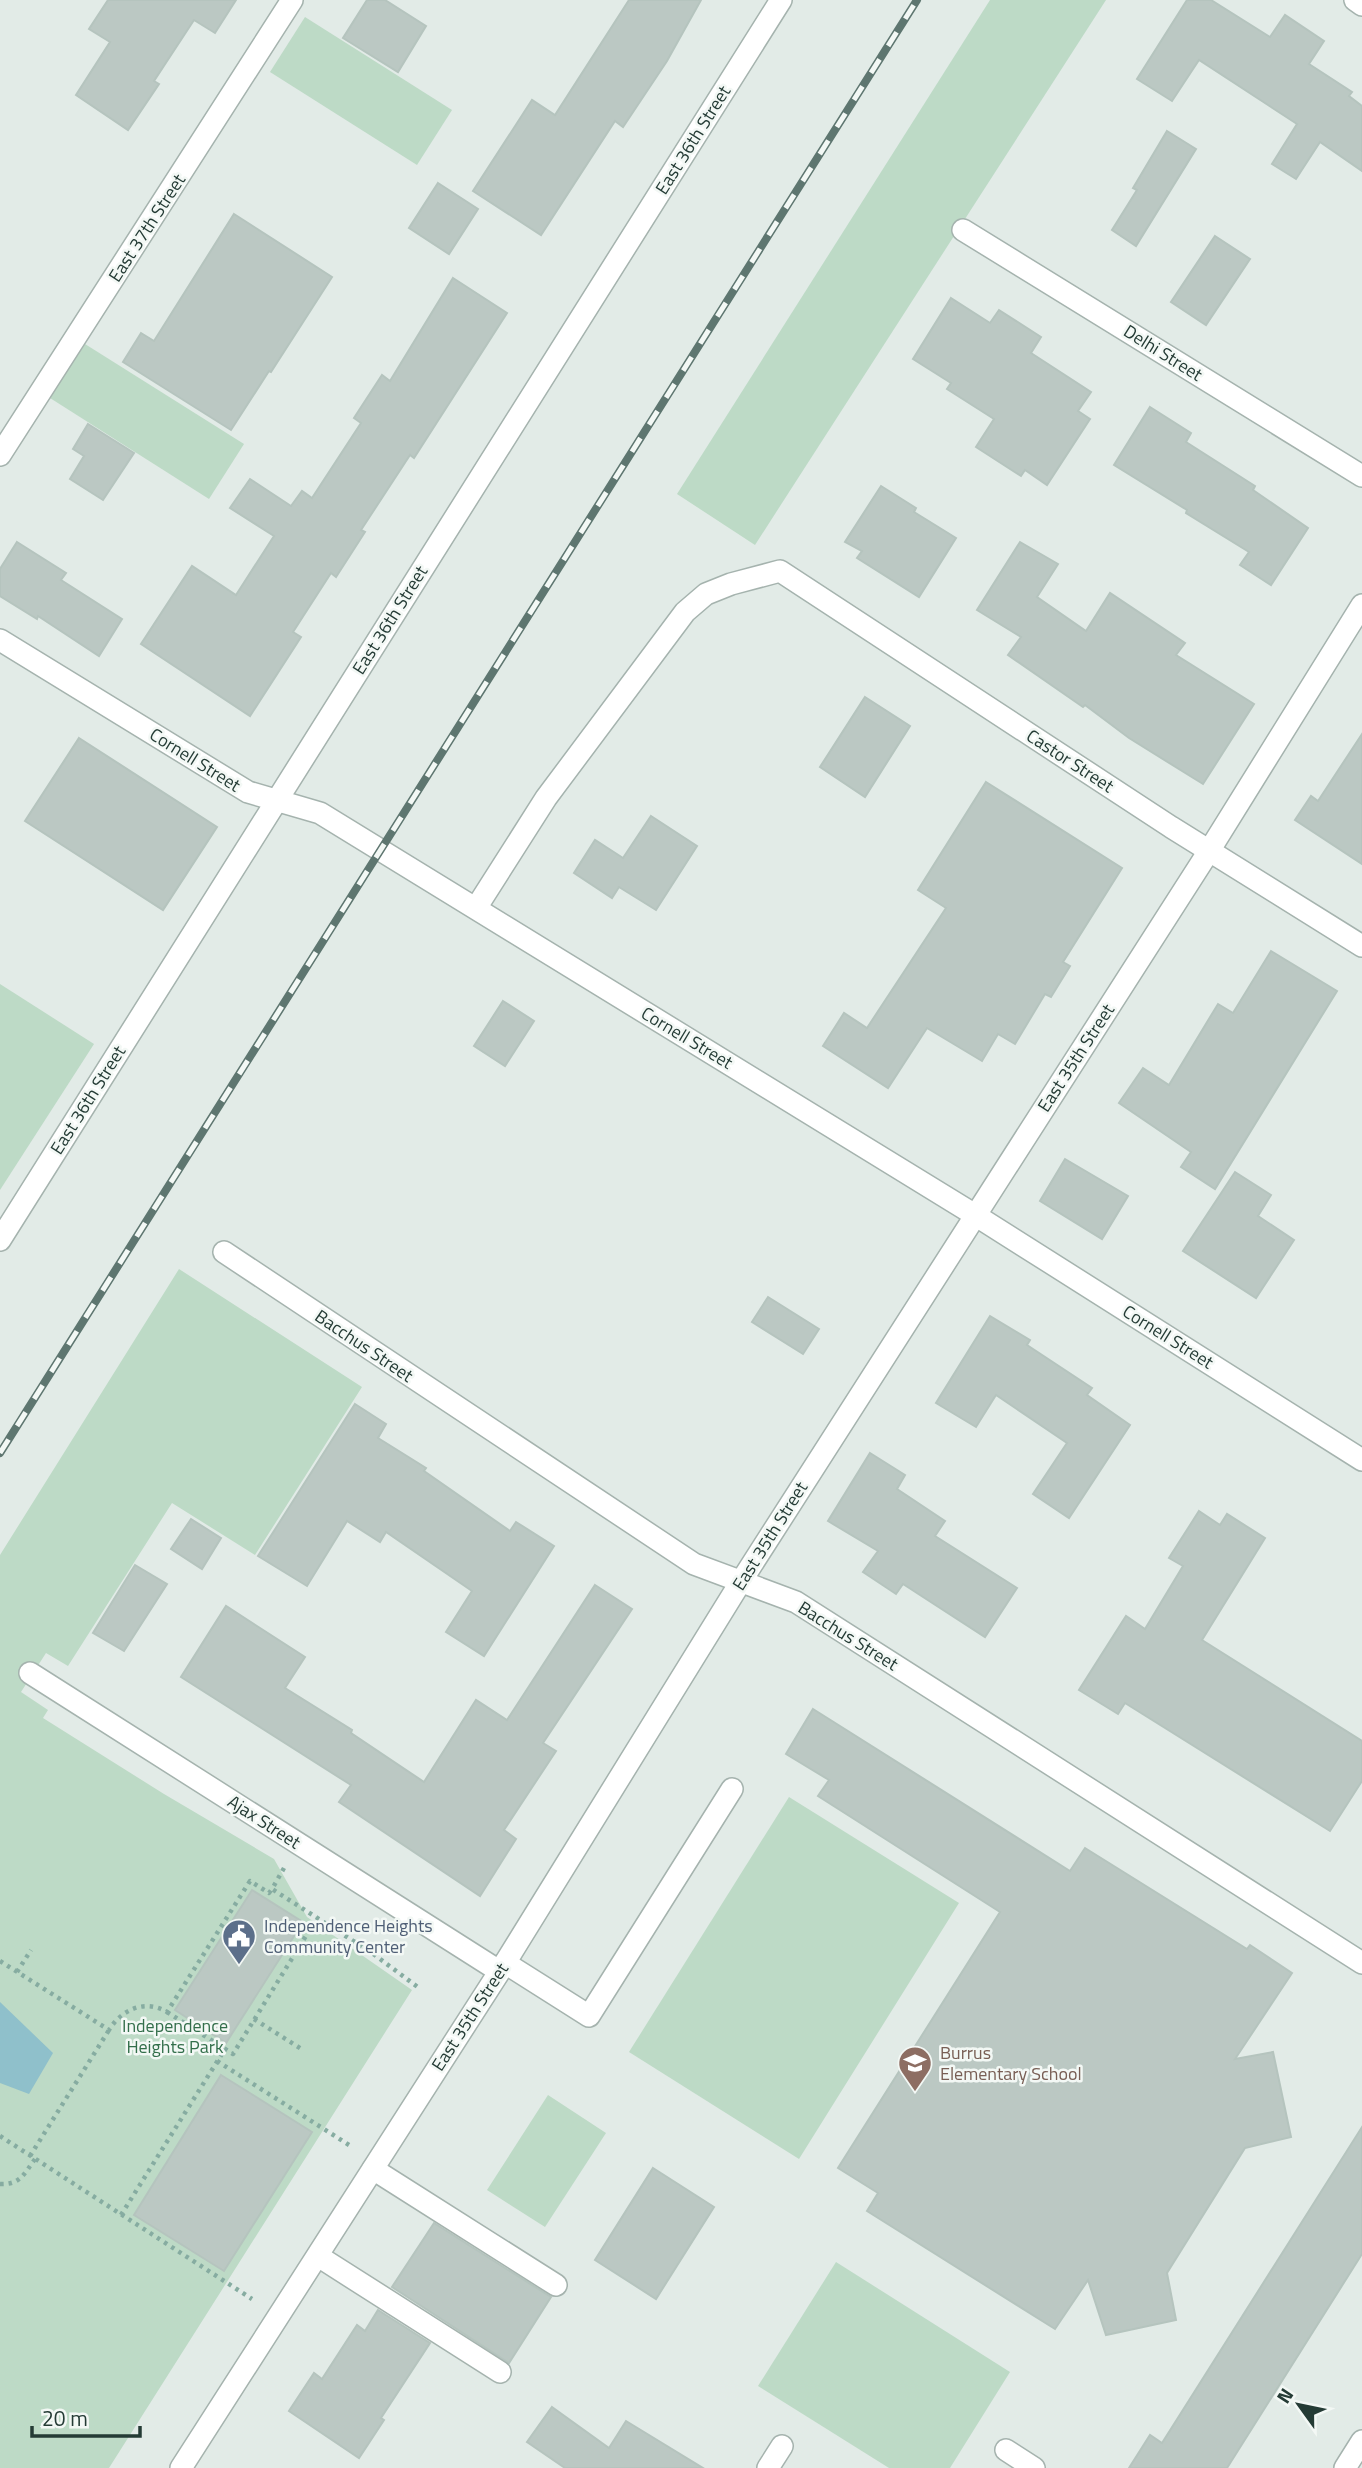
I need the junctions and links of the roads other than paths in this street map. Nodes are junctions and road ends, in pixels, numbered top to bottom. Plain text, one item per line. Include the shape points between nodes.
1 (292, 0) edge
2 (781, 0) edge
3 (1354, 0) edge
4 (1362, 5) edge
5 (964, 230) dead end
6 (0, 455) edge
7 (1362, 476) edge
8 (1362, 605) edge
9 (0, 640) edge
10 (277, 799) junction
11 (1209, 851) junction
12 (476, 908) junction
13 (1362, 946) edge
14 (975, 1215) junction
15 (0, 1240) edge
16 (223, 1252) dead end
17 (1362, 1461) edge
18 (740, 1583) junction
19 (30, 1673) dead end
20 (732, 1789) dead end
21 (1362, 1963) edge
22 (502, 1967) junction
23 (373, 2169) junction
24 (318, 2256) junction
25 (556, 2285) dead end
26 (500, 2372) dead end
27 (1362, 2441) edge
28 (782, 2446) dead end
29 (1006, 2450) dead end
30 (181, 2468) edge
31 (768, 2468) edge
32 (1034, 2468) edge
33 (1345, 2468) edge

1 - 6 street, East 37th Street
2 - 10 street, East 36th Street
3 - 4 street
5 - 7 street, Delhi Street
8 - 11 street, East 35th Street
9 - 10 street, Cornell Street via 248,792
10 - 12 street, Cornell Street via 320,813
10 - 15 street, East 36th Street
11 - 12 street, Castor Street via 780,571 706,594 685,612 546,798
11 - 13 street, Castor Street
11 - 14 street, East 35th Street
12 - 14 street, Cornell Street
14 - 17 street, Cornell Street
14 - 18 street, East 35th Street
16 - 18 street, Bacchus Street via 694,1564
18 - 21 street, Bacchus Street via 796,1602
18 - 22 street, East 35th Street
19 - 22 street, Ajax Street
20 - 22 street, Ajax Street via 589,2016
22 - 23 street, East 35th Street
23 - 24 street, East 35th Street
23 - 25 street
24 - 26 street
24 - 30 street, East 35th Street
27 - 33 street
28 - 31 street
29 - 32 street

